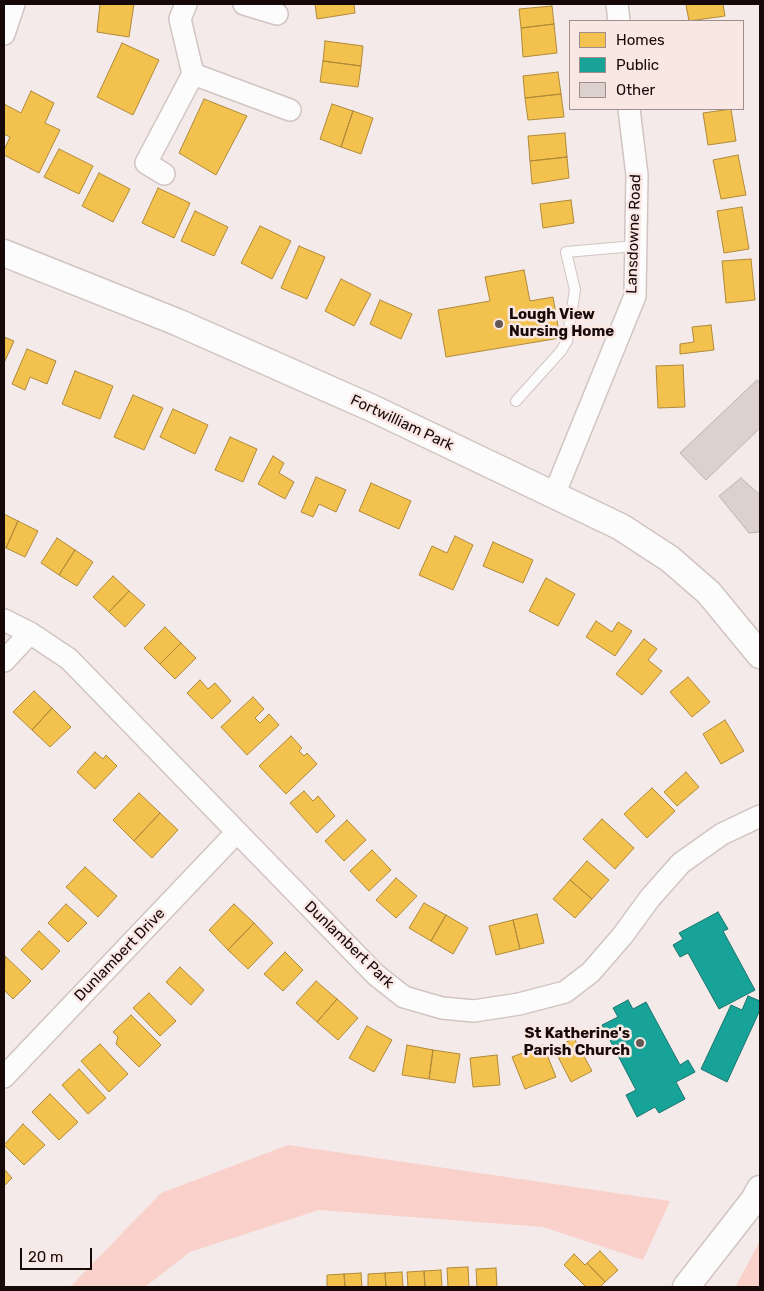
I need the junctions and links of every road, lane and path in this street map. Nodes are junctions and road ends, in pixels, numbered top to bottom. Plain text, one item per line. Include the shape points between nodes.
1 (14, 4) edge
2 (186, 4) edge
3 (244, 4) edge
4 (616, 4) edge
5 (277, 14) dead end
6 (619, 20) edge
7 (4, 34) edge
8 (193, 74) junction
9 (290, 110) dead end
10 (629, 110) edge
11 (164, 174) dead end
12 (635, 246) junction
13 (4, 253) edge
14 (516, 401) dead end
15 (554, 494) junction
16 (4, 620) edge
17 (30, 633) junction
18 (760, 655) edge
19 (4, 661) edge
20 (760, 816) edge
21 (237, 832) junction
22 (4, 1077) edge
23 (760, 1188) edge
24 (686, 1287) edge

1 - 7 street
2 - 8 street via 180,19
3 - 5 street
4 - 6 street
8 - 9 street
8 - 11 street via 146,163
10 - 12 street, Lansdowne Road via 637,174
12 - 14 lane via 566,252 575,290 567,341
12 - 15 street, Lansdowne Road via 634,296
13 - 15 street, Fortwilliam Park via 204,334
15 - 18 street, Fortwilliam Park via 621,527 670,559 709,593
16 - 17 street, Dunlambert Park
17 - 19 street
17 - 21 street, Dunlambert Park via 69,659
20 - 21 street, Dunlambert Park via 722,834 681,863 591,972 565,992 520,1004 474,1011 442,1008 404,997 376,975
21 - 22 street, Dunlambert Drive
23 - 24 street

